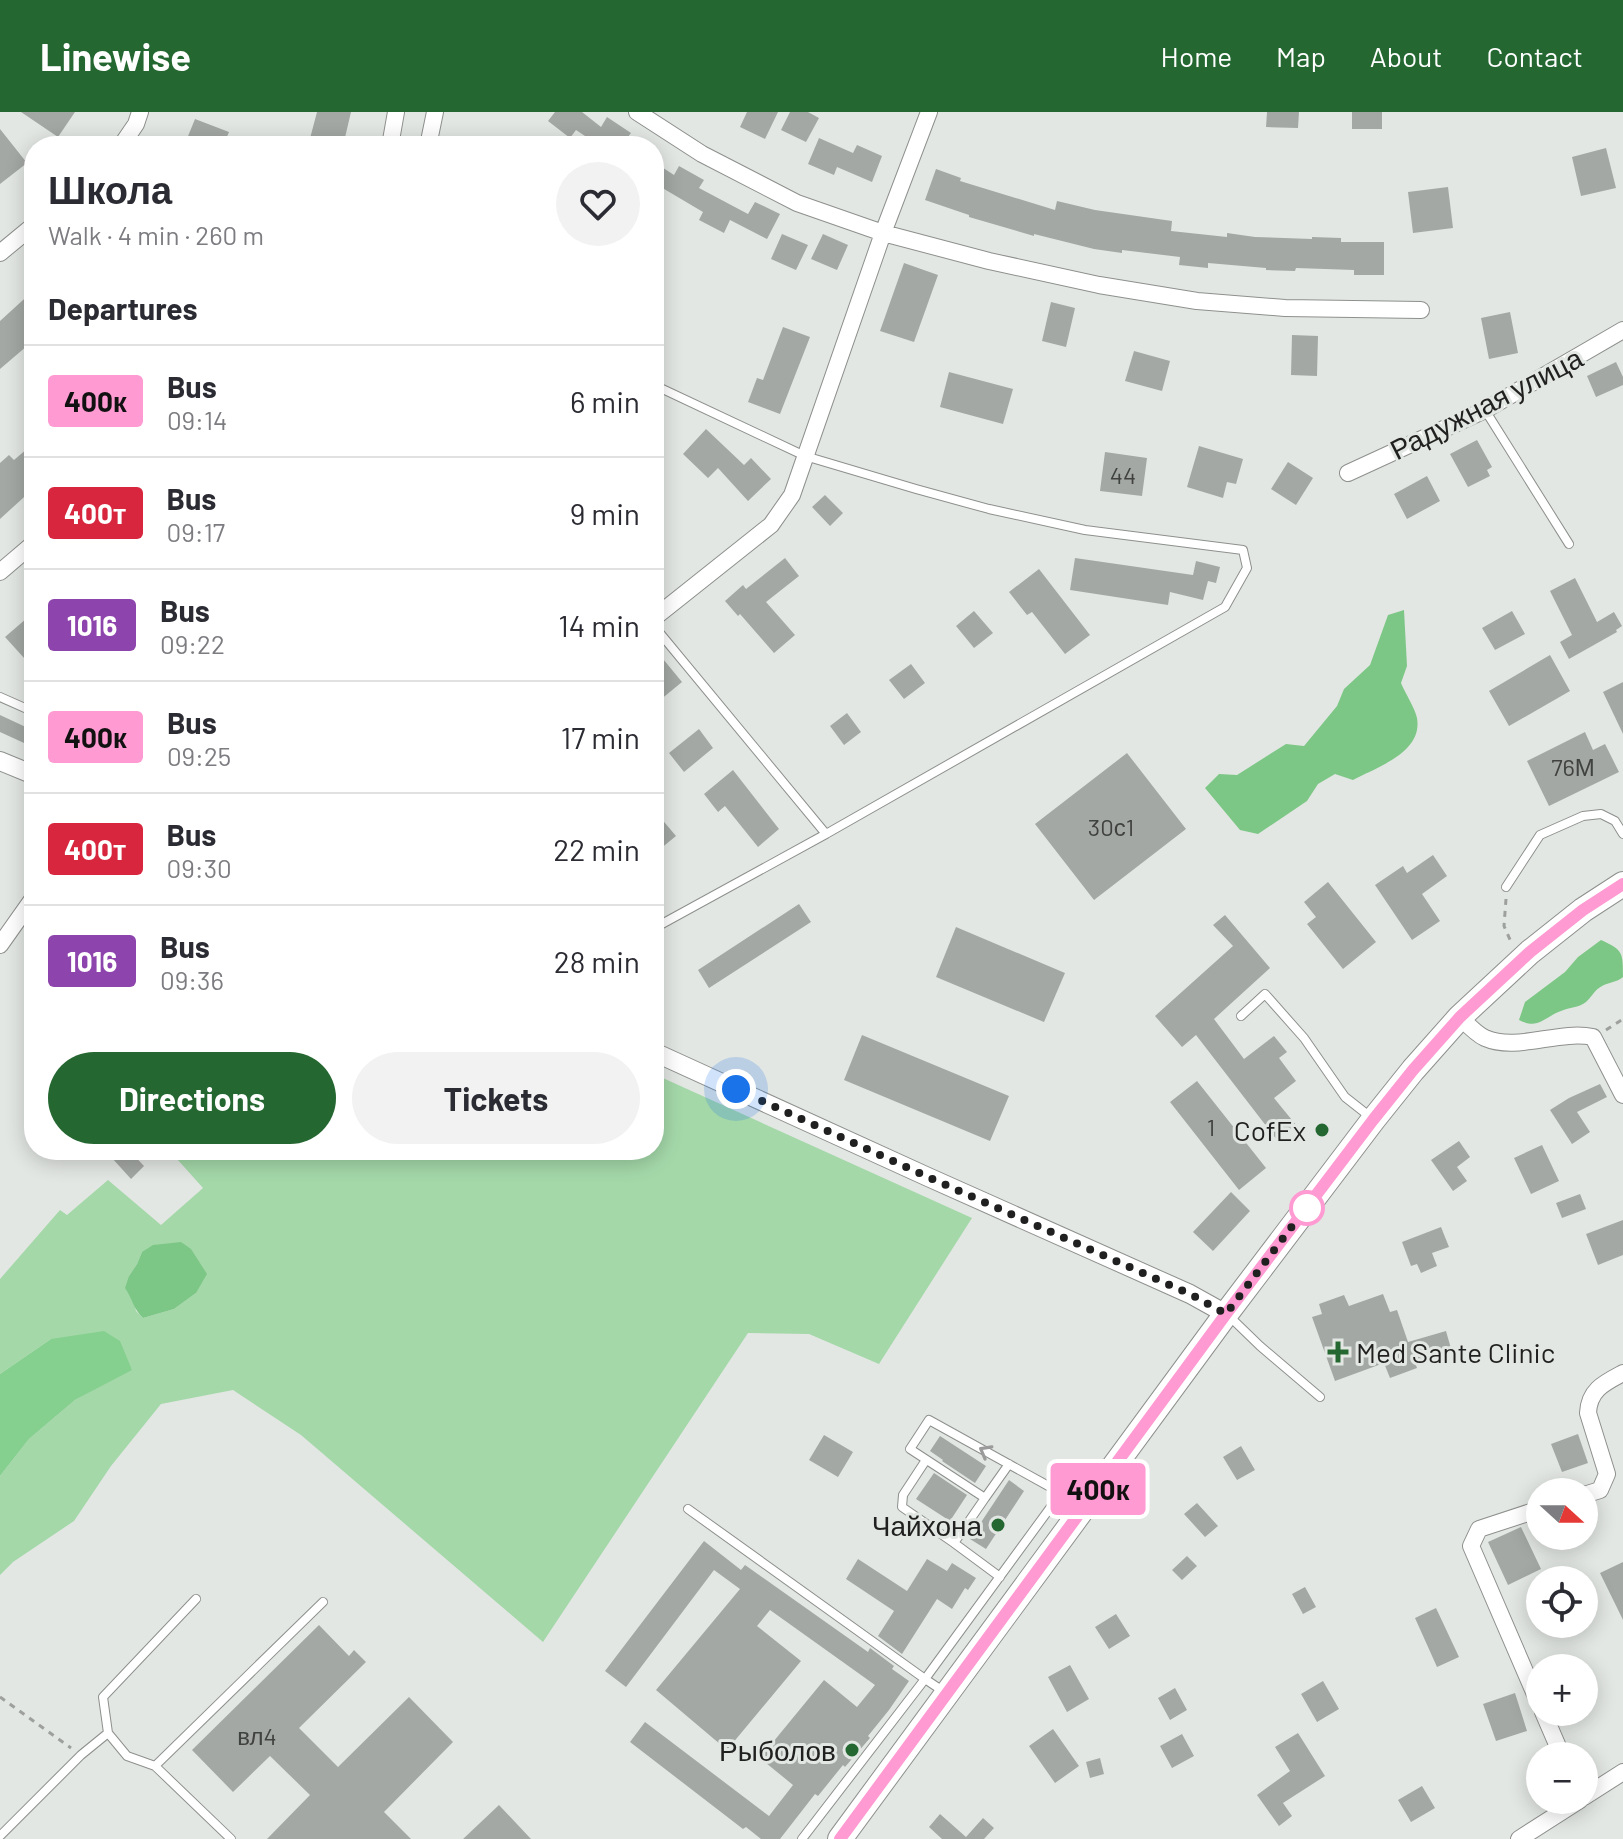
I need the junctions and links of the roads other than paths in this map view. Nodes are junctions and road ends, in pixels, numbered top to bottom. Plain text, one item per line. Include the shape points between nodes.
1 (140, 112) edge
2 (396, 112) edge
3 (435, 112) edge
4 (637, 112) edge
5 (929, 112) edge
6 (128, 136) edge
7 (392, 136) edge
8 (430, 136) edge
9 (24, 233) edge
10 (883, 233) junction
11 (0, 253) edge
12 (1421, 310) dead end
13 (1623, 330) edge
14 (664, 390) edge
15 (1485, 410) junction
16 (805, 456) junction
17 (1348, 473) dead end
18 (1569, 544) dead end
19 (24, 552) edge
20 (0, 572) edge
21 (664, 610) edge
22 (664, 638) edge
23 (0, 697) edge
24 (24, 708) edge
25 (0, 761) edge
26 (24, 771) edge
27 (826, 834) junction
28 (1623, 834) edge
29 (1623, 884) edge
30 (1506, 887) road end
31 (24, 911) edge
32 (664, 923) edge
33 (0, 945) edge
34 (1241, 1016) dead end
35 (1460, 1017) junction
36 (664, 1057) edge
37 (1623, 1095) edge
38 (1373, 1120) junction
39 (1226, 1314) junction
40 (1623, 1373) edge
41 (1320, 1397) dead end
42 (926, 1460) junction
43 (1009, 1464) junction
44 (1105, 1479) junction
45 (1598, 1491) edge
46 (1061, 1493) junction
47 (985, 1498) junction
48 (688, 1509) dead end
49 (1526, 1514) edge
50 (954, 1543) junction
51 (1000, 1577) junction
52 (196, 1599) dead end
53 (323, 1602) dead end
54 (1526, 1674) edge
55 (925, 1679) junction
56 (947, 1695) junction
57 (108, 1733) junction
58 (155, 1766) junction
59 (1623, 1772) edge
60 (1598, 1786) edge
61 (1555, 1814) edge
62 (0, 1836) edge
63 (231, 1839) edge
64 (802, 1839) edge
65 (840, 1839) edge
66 (1519, 1839) edge

1 - 6 street
2 - 7 street
3 - 8 street
4 - 10 street via 702,154 797,203
5 - 10 street
9 - 11 street
10 - 12 street via 1099,285 1197,301
10 - 16 street
13 - 15 street, Радужная улица
14 - 16 lane
15 - 17 street, Радужная улица
15 - 18 lane
16 - 21 street via 792,495 771,525
16 - 27 lane via 959,501 1085,530 1243,550 1247,568 1225,607
19 - 20 street
22 - 27 lane
23 - 24 lane
25 - 26 street
27 - 32 lane
28 - 30 lane via 1615,821 1601,814 1540,835
29 - 35 main road via 1530,952
31 - 33 street
34 - 38 lane via 1265,994 1345,1097
35 - 37 street via 1482,1037 1504,1044 1578,1034 1593,1037
35 - 38 main road
36 - 39 street
38 - 39 main road
39 - 41 lane
39 - 44 main road
40 - 45 street via 1603,1383 1589,1404 1607,1474
43 -> 42 lane via 929,1420 910,1449
42 - 47 lane
42 - 50 lane via 903,1495 902,1507
43 - 46 lane
43 - 47 lane
44 - 46 lane
44 - 56 main road
46 - 51 lane
47 - 50 lane
48 - 55 lane
49 - 54 street via 1479,1529 1471,1546
50 - 51 lane
51 - 55 lane
52 - 57 lane via 103,1697
53 - 58 lane
55 - 56 lane
55 - 64 lane
56 - 65 main road
57 - 58 lane via 127,1756
57 - 62 lane
58 - 63 lane
59 - 60 street
61 - 66 street

